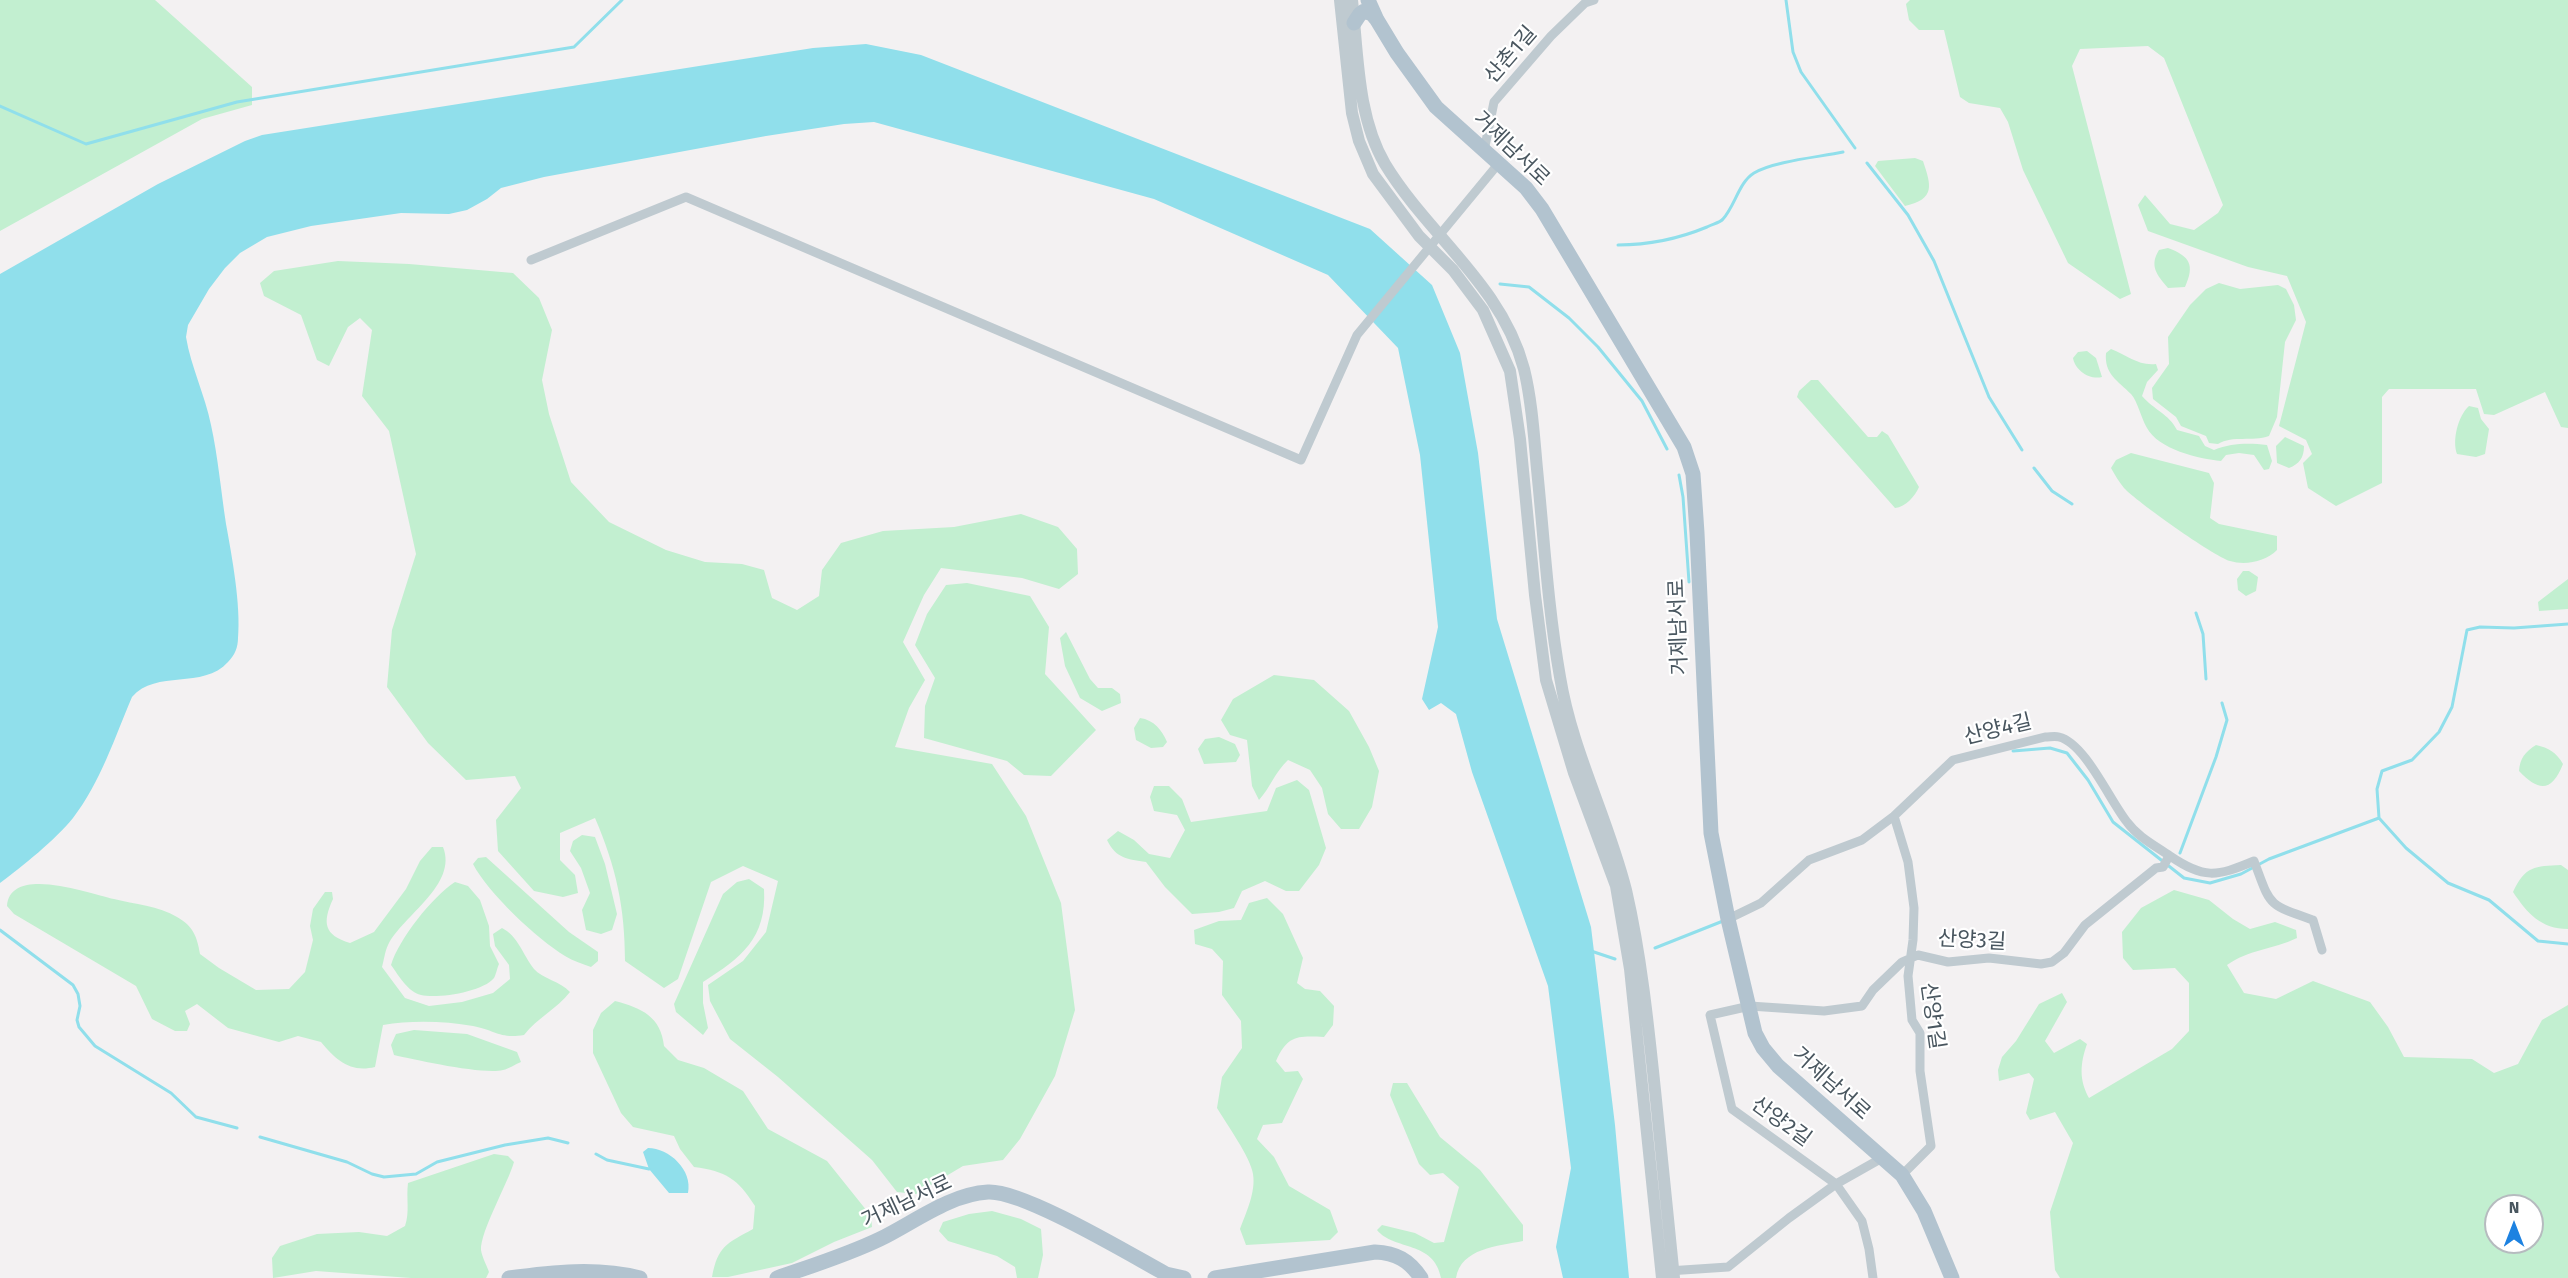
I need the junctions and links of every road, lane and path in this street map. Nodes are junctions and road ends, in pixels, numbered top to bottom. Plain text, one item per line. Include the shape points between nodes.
1 (1340, 0) edge
2 (1352, 0) edge
3 (1368, 0) edge
4 (1594, 0) edge
5 (1377, 20) junction
6 (1354, 23) junction
7 (1484, 151) junction
8 (1499, 163) junction
9 (1440, 236) junction
10 (1430, 247) junction
11 (531, 260) dead end
12 (1894, 816) junction
13 (2169, 856) junction
14 (1728, 919) junction
15 (2322, 950) dead end
16 (1909, 957) junction
17 (1750, 1006) junction
18 (1882, 1158) junction
19 (1902, 1175) junction
20 (1836, 1184) junction
21 (1667, 1275) edge
22 (509, 1278) edge
23 (640, 1278) edge
24 (777, 1278) edge
25 (1184, 1278) edge
26 (1215, 1278) edge
27 (1421, 1278) edge
28 (1873, 1278) edge
29 (1952, 1278) edge

1 - 10 street via 1352,113 1359,141 1373,174
2 - 6 street
3 - 5 main road, 거제남서로
4 - 7 street, 산촌1길 via 1585,3 1551,36 1494,102
5 - 6 main road via 1364,11
5 - 7 main road, 거제남서로 via 1436,107
6 - 9 street via 1372,138 1385,164
7 - 8 main road, 거제남서로
8 - 9 street
8 - 14 main road, 거제남서로 via 1542,209 1671,422 1693,474 1711,833
9 - 10 street
9 - 21 street via 1496,304 1524,369 1560,681 1586,774 1624,885 1636,936 1650,1043
10 - 11 street via 1357,335 1301,460 686,197
10 - 21 street via 1483,310 1510,371 1546,680 1574,773 1616,886 1630,969
12 - 13 street, 산양4길 via 1953,760 2045,737 2060,737 2080,751 2139,837
12 - 14 street, 산양4길 via 1862,840 1809,860 1761,903
12 - 16 street, 산양1길 via 1908,862 1914,908
13 - 15 street, 산양4길 via 2206,875 2254,861 2269,901 2279,909 2313,920
13 - 16 street, 산양3길 via 2163,867 2156,868 2085,925 2052,962 1989,958 1948,962 1918,955
14 - 17 main road, 거제남서로
16 - 17 street, 산양3길 via 1873,990 1862,1006 1824,1011
16 - 19 street, 산양1길 via 1912,1020 1920,1033 1920,1071 1931,1146
17 - 18 main road, 거제남서로 via 1755,1033 1778,1066
17 - 20 street, 산양2길 via 1710,1015 1732,1109
18 - 19 main road, 거제남서로
18 - 20 street
19 - 29 main road, 거제남서로 via 1924,1211
20 - 21 street via 1728,1267
20 - 28 street, 산양2길 via 1862,1221
22 - 23 main road via 614,1271
24 - 25 main road, 거제남서로 via 877,1241 946,1204 989,1192 1007,1194 1039,1207 1166,1274
26 - 27 main road via 1375,1252 1389,1252 1402,1258

